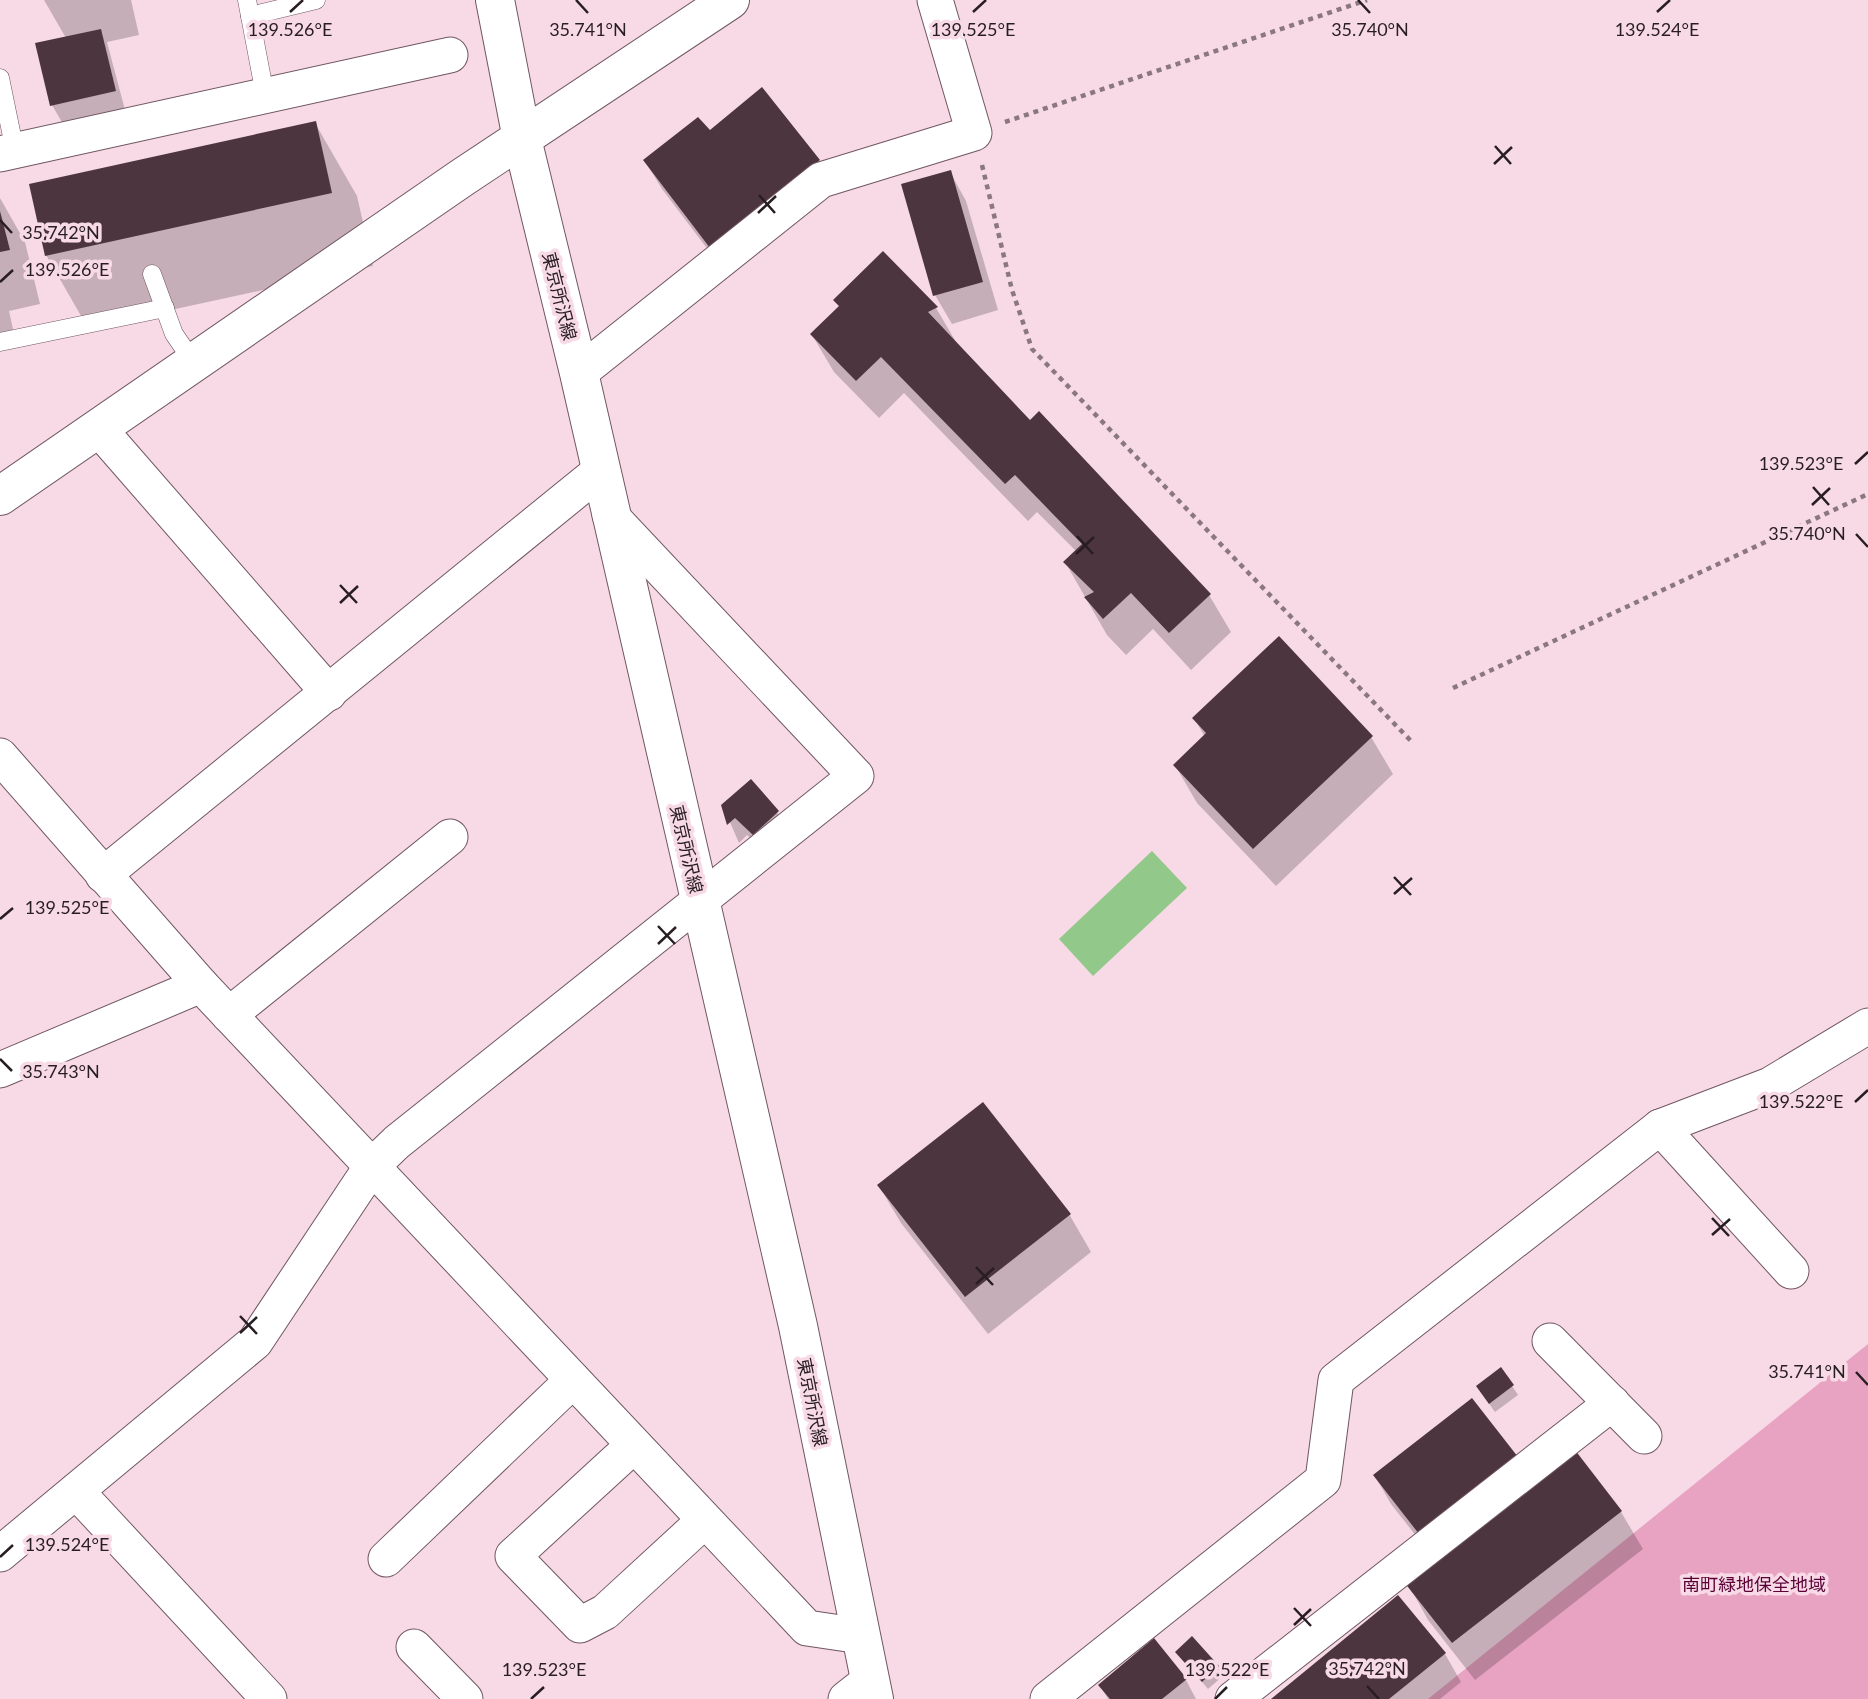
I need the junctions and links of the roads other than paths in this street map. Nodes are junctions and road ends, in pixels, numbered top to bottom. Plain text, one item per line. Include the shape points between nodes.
1 (316, 0) edge
2 (495, 0) edge
3 (730, 0) edge
4 (934, 0) edge
5 (248, 8) edge
6 (450, 55) dead end
7 (0, 78) edge
8 (265, 95) junction
9 (522, 139) junction
10 (7, 153) edge
11 (152, 274) dead end
12 (165, 308) junction
13 (0, 342) edge
14 (194, 363) junction
15 (579, 373) junction
16 (98, 428) junction
17 (600, 471) junction
18 (0, 496) edge
19 (610, 515) junction
20 (329, 693) junction
21 (0, 756) edge
22 (450, 837) dead end
23 (103, 875) junction
24 (699, 899) junction
25 (201, 985) junction
26 (229, 1015) junction
27 (1868, 1026) edge
28 (0, 1070) edge
29 (1660, 1127) junction
30 (372, 1166) junction
31 (1790, 1271) dead end
32 (1550, 1340) dead end
33 (573, 1380) junction
34 (1612, 1403) junction
35 (1644, 1436) dead end
36 (634, 1445) junction
37 (76, 1491) junction
38 (704, 1521) junction
39 (0, 1554) edge
40 (386, 1559) dead end
41 (861, 1636) junction
42 (414, 1647) dead end
43 (863, 1693) edge
44 (269, 1699) edge
45 (465, 1699) edge
46 (1048, 1699) edge
47 (1233, 1699) edge

1 - 5 lane
2 - 9 main road, 東京所沢線
3 - 9 main road
4 - 15 street via 974,132 821,180
5 - 8 lane
6 - 8 street
7 - 10 lane
8 - 10 street
9 - 14 main road
9 - 15 main road, 東京所沢線
11 - 12 lane
12 - 13 lane
12 - 14 lane via 174,334
14 - 16 main road
15 - 17 main road, 東京所沢線
16 - 18 main road
16 - 20 street
17 - 19 main road, 東京所沢線
17 - 20 street
19 - 24 main road, 東京所沢線
19 - 24 street via 856,776
20 - 23 street
21 - 23 street
22 - 26 street
23 - 25 street
24 - 30 street
24 - 41 main road, 東京所沢線 via 798,1326
25 - 26 street
25 - 28 street
26 - 30 street
27 - 29 street via 1770,1085
29 - 31 street
29 - 46 street via 1336,1380 1323,1480
30 - 33 street
30 - 37 street via 255,1342
32 - 34 street
33 - 36 street
33 - 40 street
34 - 35 street
34 - 47 street
36 - 38 street
36 - 38 street via 513,1556 580,1625 605,1612
37 - 39 street
37 - 44 street
38 - 41 street via 807,1628
41 - 43 main road, 東京所沢線
42 - 45 street

